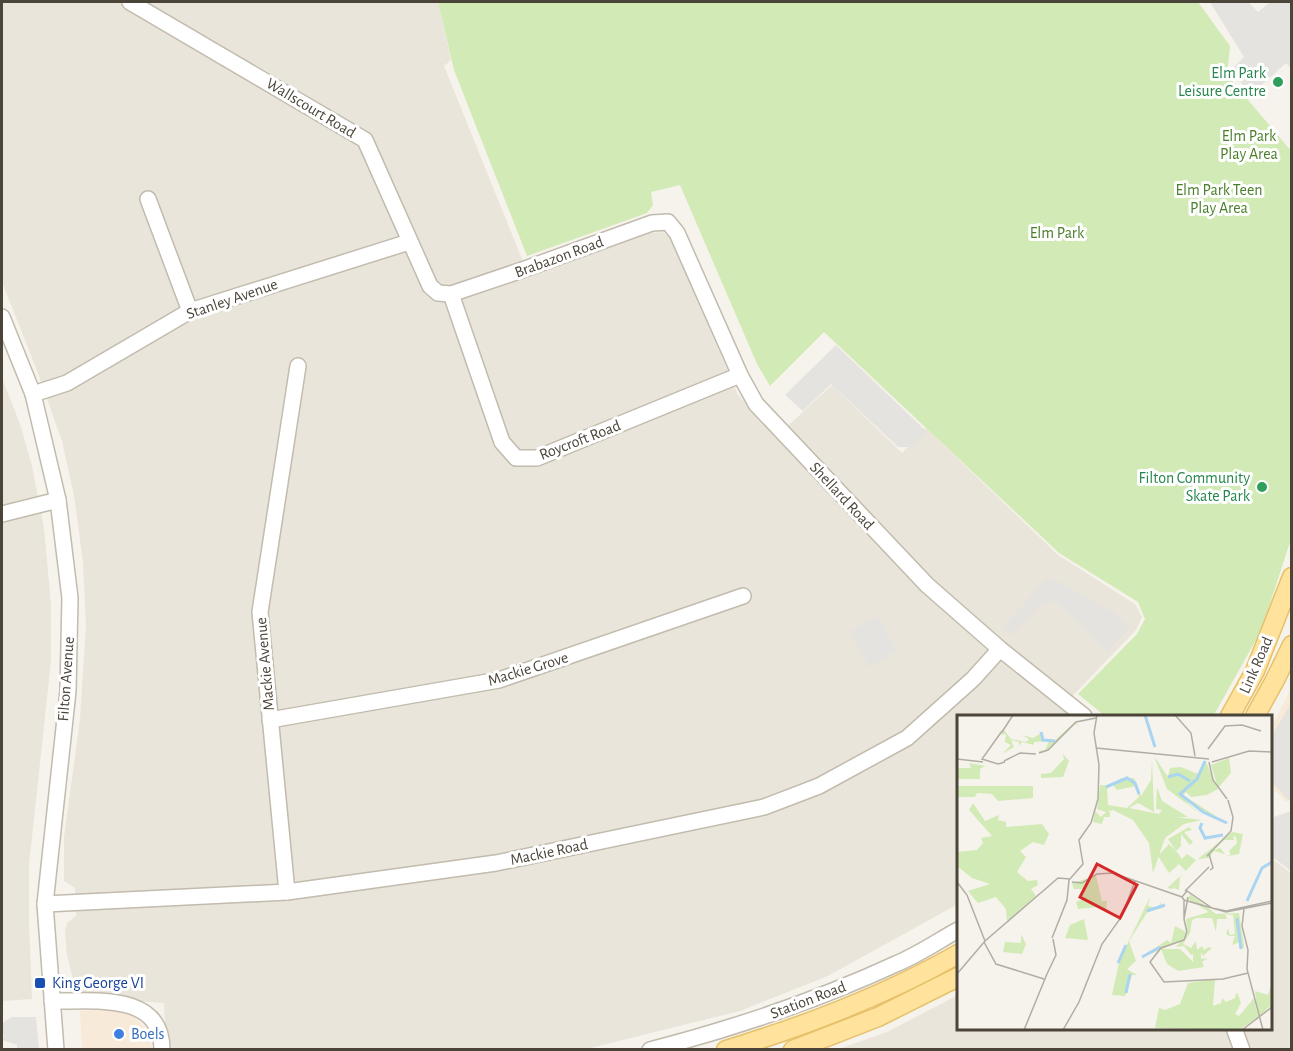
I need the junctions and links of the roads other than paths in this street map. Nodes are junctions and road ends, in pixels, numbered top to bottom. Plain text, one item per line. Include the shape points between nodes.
1 (130, 2) edge
2 (148, 199) dead end
3 (668, 222) joint
4 (409, 242) junction
5 (450, 294) junction
6 (190, 311) junction
7 (2, 317) edge
8 (298, 366) dead end
9 (740, 375) junction
10 (33, 394) junction
11 (58, 500) junction
12 (2, 514) edge
13 (1292, 577) edge
14 (743, 596) dead end
15 (1292, 645) edge
16 (1000, 650) junction
17 (1081, 715) edge
18 (1231, 715) edge
19 (1256, 715) edge
20 (270, 720) junction
21 (287, 892) junction
22 (45, 904) junction
23 (957, 931) edge
24 (957, 954) edge
25 (957, 978) edge
26 (52, 1001) junction
27 (1234, 1030) edge
28 (56, 1050) edge
29 (162, 1050) edge
30 (650, 1050) edge
31 (726, 1050) edge
32 (793, 1050) edge
33 (1242, 1050) edge

1 - 4 street, Wallscourt Road via 365,140
2 - 6 street
3 - 5 street, Brabazon Road via 652,223
3 - 9 street, Shellard Road via 677,233
4 - 5 street, Wallscourt Road via 430,286 438,293
4 - 6 street, Stanley Avenue
5 - 9 street, Roycroft Road via 502,442 516,458 537,458
6 - 10 street, Stanley Avenue via 67,383
7 - 10 street, Filton Avenue
8 - 20 street, Mackie Avenue via 260,612
9 - 16 street, Shellard Road via 756,404 863,519 927,585
10 - 11 street, Filton Avenue
11 - 12 street
11 - 22 street, Filton Avenue via 70,598 68,691
13 - 18 main road, Link Road via 1255,671
14 - 20 street, Mackie Grove via 499,680
15 - 19 main road
16 - 17 street, Shellard Road
16 - 21 street, Mackie Road via 907,738 819,786 765,807 496,863
20 - 21 street, Mackie Avenue
21 - 22 street, Mackie Road
22 - 26 street, Filton Avenue
23 - 30 street, Station Road via 900,963 835,990 741,1025
24 - 31 main road, Station Road via 867,998
25 - 32 main road via 878,1017
26 - 28 street, Filton Avenue
26 - 29 street via 126,1003 148,1012 162,1038
27 - 33 street

